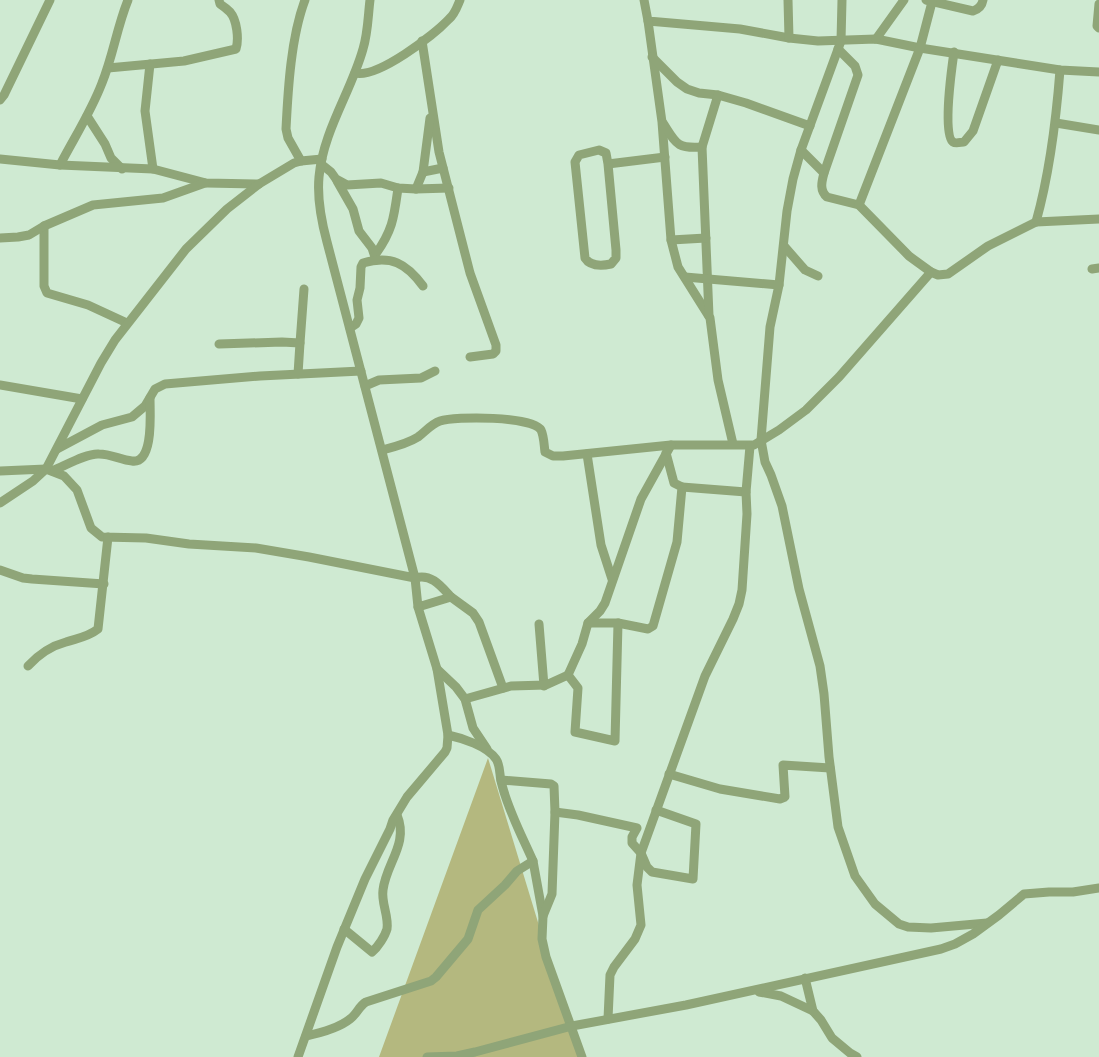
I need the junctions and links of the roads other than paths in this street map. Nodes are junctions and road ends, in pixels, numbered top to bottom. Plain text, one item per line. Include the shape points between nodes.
1 (50, 0) edge
2 (128, 0) edge
3 (219, 0) edge
4 (304, 0) edge
5 (370, 0) edge
6 (460, 0) edge
7 (645, 0) edge
8 (788, 0) edge
9 (842, 0) edge
10 (904, 0) edge
11 (983, 0) edge
12 (929, 1) edge
13 (1099, 4) edge
14 (648, 21) junction
15 (1099, 28) edge
16 (789, 38) junction
17 (876, 39) junction
18 (422, 41) junction
19 (839, 45) junction
20 (920, 48) junction
21 (954, 52) junction
22 (652, 57) junction
23 (998, 60) junction
24 (150, 64) junction
25 (108, 68) junction
26 (1060, 70) junction
27 (1099, 72) edge
28 (355, 73) junction
29 (718, 95) junction
30 (0, 100) edge
31 (431, 106) junction
32 (87, 116) junction
33 (662, 122) junction
34 (1056, 123) junction
35 (810, 126) junction
36 (1099, 130) edge
37 (702, 147) junction
38 (801, 150) junction
39 (665, 157) junction
40 (0, 159) edge
41 (301, 161) junction
42 (321, 162) junction
43 (608, 164) junction
44 (60, 165) junction
45 (443, 168) junction
46 (122, 169) junction
47 (153, 169) junction
48 (423, 172) junction
49 (824, 173) junction
50 (336, 179) junction
51 (206, 183) junction
52 (259, 184) junction
53 (398, 188) junction
54 (449, 188) junction
55 (416, 189) junction
56 (859, 205) junction
57 (1099, 219) edge
58 (1036, 222) junction
59 (44, 226) junction
60 (706, 237) junction
61 (0, 238) edge
62 (671, 240) junction
63 (784, 246) junction
64 (376, 258) junction
65 (931, 272) junction
66 (818, 276) dead end
67 (685, 277) junction
68 (709, 280) junction
69 (779, 285) junction
70 (423, 286) dead end
71 (303, 289) dead end
72 (709, 318) junction
73 (127, 323) junction
74 (349, 328) junction
75 (300, 343) junction
76 (219, 344) dead end
77 (470, 357) dead end
78 (361, 371) junction
79 (435, 371) dead end
80 (298, 374) junction
81 (0, 385) edge
82 (365, 386) junction
83 (150, 396) junction
84 (82, 399) junction
85 (761, 440) junction
86 (733, 444) junction
87 (750, 446) junction
88 (57, 449) junction
89 (668, 449) junction
90 (382, 450) junction
91 (587, 454) junction
92 (49, 470) junction
93 (0, 471) edge
94 (682, 487) junction
95 (746, 492) junction
96 (0, 503) edge
97 (108, 537) junction
98 (0, 570) edge
99 (415, 578) junction
100 (612, 580) junction
101 (104, 584) junction
102 (451, 597) junction
103 (418, 607) junction
104 (618, 622) junction
105 (588, 623) junction
106 (539, 624) dead end
107 (28, 666) dead end
108 (437, 669) junction
109 (568, 675) junction
110 (544, 686) junction
111 (503, 688) junction
112 (465, 699) junction
113 (448, 735) junction
114 (488, 752) junction
115 (830, 768) junction
116 (669, 774) junction
117 (500, 780) junction
118 (656, 810) junction
119 (555, 813) junction
120 (397, 816) junction
121 (637, 828) junction
122 (650, 830) junction
123 (641, 853) junction
124 (533, 861) junction
125 (1099, 888) edge
126 (543, 916) junction
127 (987, 923) junction
128 (344, 929) junction
129 (805, 978) junction
130 (744, 992) junction
131 (813, 1011) junction
132 (608, 1019) junction
133 (572, 1026) junction
134 (306, 1036) junction
135 (298, 1057) edge
136 (427, 1057) edge
137 (582, 1057) edge
138 (857, 1057) edge

1 - 30 street
2 - 25 street
3 - 24 street via 233,18 236,49
4 - 41 street via 295,37 286,129
5 - 28 street via 366,38
6 - 18 street via 449,20
7 - 14 street
8 - 16 street
9 - 19 street
10 - 17 street
11 - 12 street via 973,11
12 - 20 street
13 - 15 street
14 - 16 street
14 - 22 street
16 - 19 street
17 - 19 street
17 - 20 street
18 - 28 street via 400,58 364,74
18 - 31 street
19 - 35 street
19 - 49 street via 858,75
20 - 21 street
20 - 56 street
21 - 23 street
21 - 23 street via 948,123 950,138 958,143 973,131
22 - 29 street via 687,89
22 - 33 street
23 - 26 street
24 - 25 street
24 - 47 street via 145,111
25 - 32 street
26 - 27 street
26 - 34 street
28 - 42 street
29 - 35 street
29 - 37 street
31 - 45 street
31 - 48 street
32 - 44 street
32 - 46 street
33 - 37 street via 678,144
33 - 39 street
34 - 36 street
34 - 58 street
35 - 38 street
37 - 60 street
38 - 49 street
38 - 63 street
39 - 43 street
39 - 62 street
40 - 44 street
41 - 42 street
41 - 52 street
42 - 50 street
42 - 74 street via 321,216
43 - 43 street via 606,153 599,150 579,155 575,162 584,257 594,265 611,264 615,258
44 - 46 street
45 - 48 street
45 - 54 street
46 - 47 street
47 - 51 street
48 - 55 street
49 - 56 street via 823,194
50 - 53 street via 347,185 381,183
50 - 64 street
51 - 52 street
51 - 59 street via 163,198 93,205
52 - 73 street via 186,249
53 - 55 street
53 - 64 street via 390,232
54 - 55 street
54 - 77 street via 470,273 496,345 493,354
56 - 65 street
57 - 58 street
58 - 65 street via 988,246 948,274
59 - 61 street via 23,237
59 - 73 street via 47,293
60 - 62 street
60 - 68 street
62 - 67 street
63 - 66 street via 805,270
63 - 69 street
64 - 70 street via 399,262
64 - 74 street via 361,265 359,318
65 - 85 street via 806,410
67 - 68 street
67 - 72 street
68 - 69 street
68 - 72 street
69 - 85 street via 770,327
71 - 75 street
72 - 86 street
73 - 84 street
74 - 78 street
75 - 76 street
75 - 80 street
78 - 80 street
78 - 82 street
79 - 82 street via 421,378 379,380
80 - 83 street via 165,384
81 - 84 street
82 - 90 street
83 - 88 street via 132,417 102,425
83 - 92 street via 148,447 141,460 97,454
84 - 88 street
85 - 87 street
85 - 115 street via 782,506 820,666
86 - 87 street
86 - 89 street
87 - 95 street
88 - 92 street
89 - 91 street
89 - 94 street via 674,483
89 - 100 street via 641,499
90 - 91 street via 415,439 440,421 471,418 524,422 540,428 544,448 553,456
90 - 99 street
91 - 100 street via 601,545
92 - 93 street
92 - 96 street
92 - 97 street via 74,486 92,530
94 - 95 street
94 - 104 street via 677,541 653,626 648,629
95 - 116 street via 739,604 705,676
97 - 99 street via 256,548
97 - 101 street
98 - 101 street via 23,578
99 - 102 street via 430,578
99 - 103 street
100 - 105 street via 603,607
101 - 107 street via 96,631 53,647
102 - 103 street
102 - 111 street via 478,619
103 - 108 street
104 - 105 street
104 - 109 street via 615,741 575,732 578,688
105 - 109 street
106 - 110 street
108 - 112 street
108 - 113 street
109 - 110 street
110 - 111 street
111 - 112 street
112 - 114 street via 473,728
113 - 114 street
113 - 120 street via 445,752
114 - 117 street via 498,763
115 - 116 street via 783,765 785,797 780,799
115 - 127 street via 841,838 855,876 875,904 908,927
116 - 118 street
117 - 119 street via 551,784
117 - 124 street
118 - 122 street
118 - 123 street via 695,824 693,879 652,872
119 - 121 street
119 - 126 street via 552,894
120 - 128 street
120 - 128 street via 400,838 383,891 386,930 372,952
121 - 122 street
121 - 123 street via 631,841
122 - 123 street
123 - 132 street via 637,886 641,925 610,975
124 - 126 street
124 - 134 street via 480,908 468,939 431,981 363,1003 349,1020
125 - 127 street via 1024,894
126 - 133 street via 544,946
127 - 129 street via 941,949
128 - 134 street
129 - 130 street
129 - 131 street
130 - 131 street via 781,996
130 - 132 street
131 - 138 street via 837,1043
132 - 133 street
133 - 136 street via 457,1056
133 - 137 street
134 - 135 street

